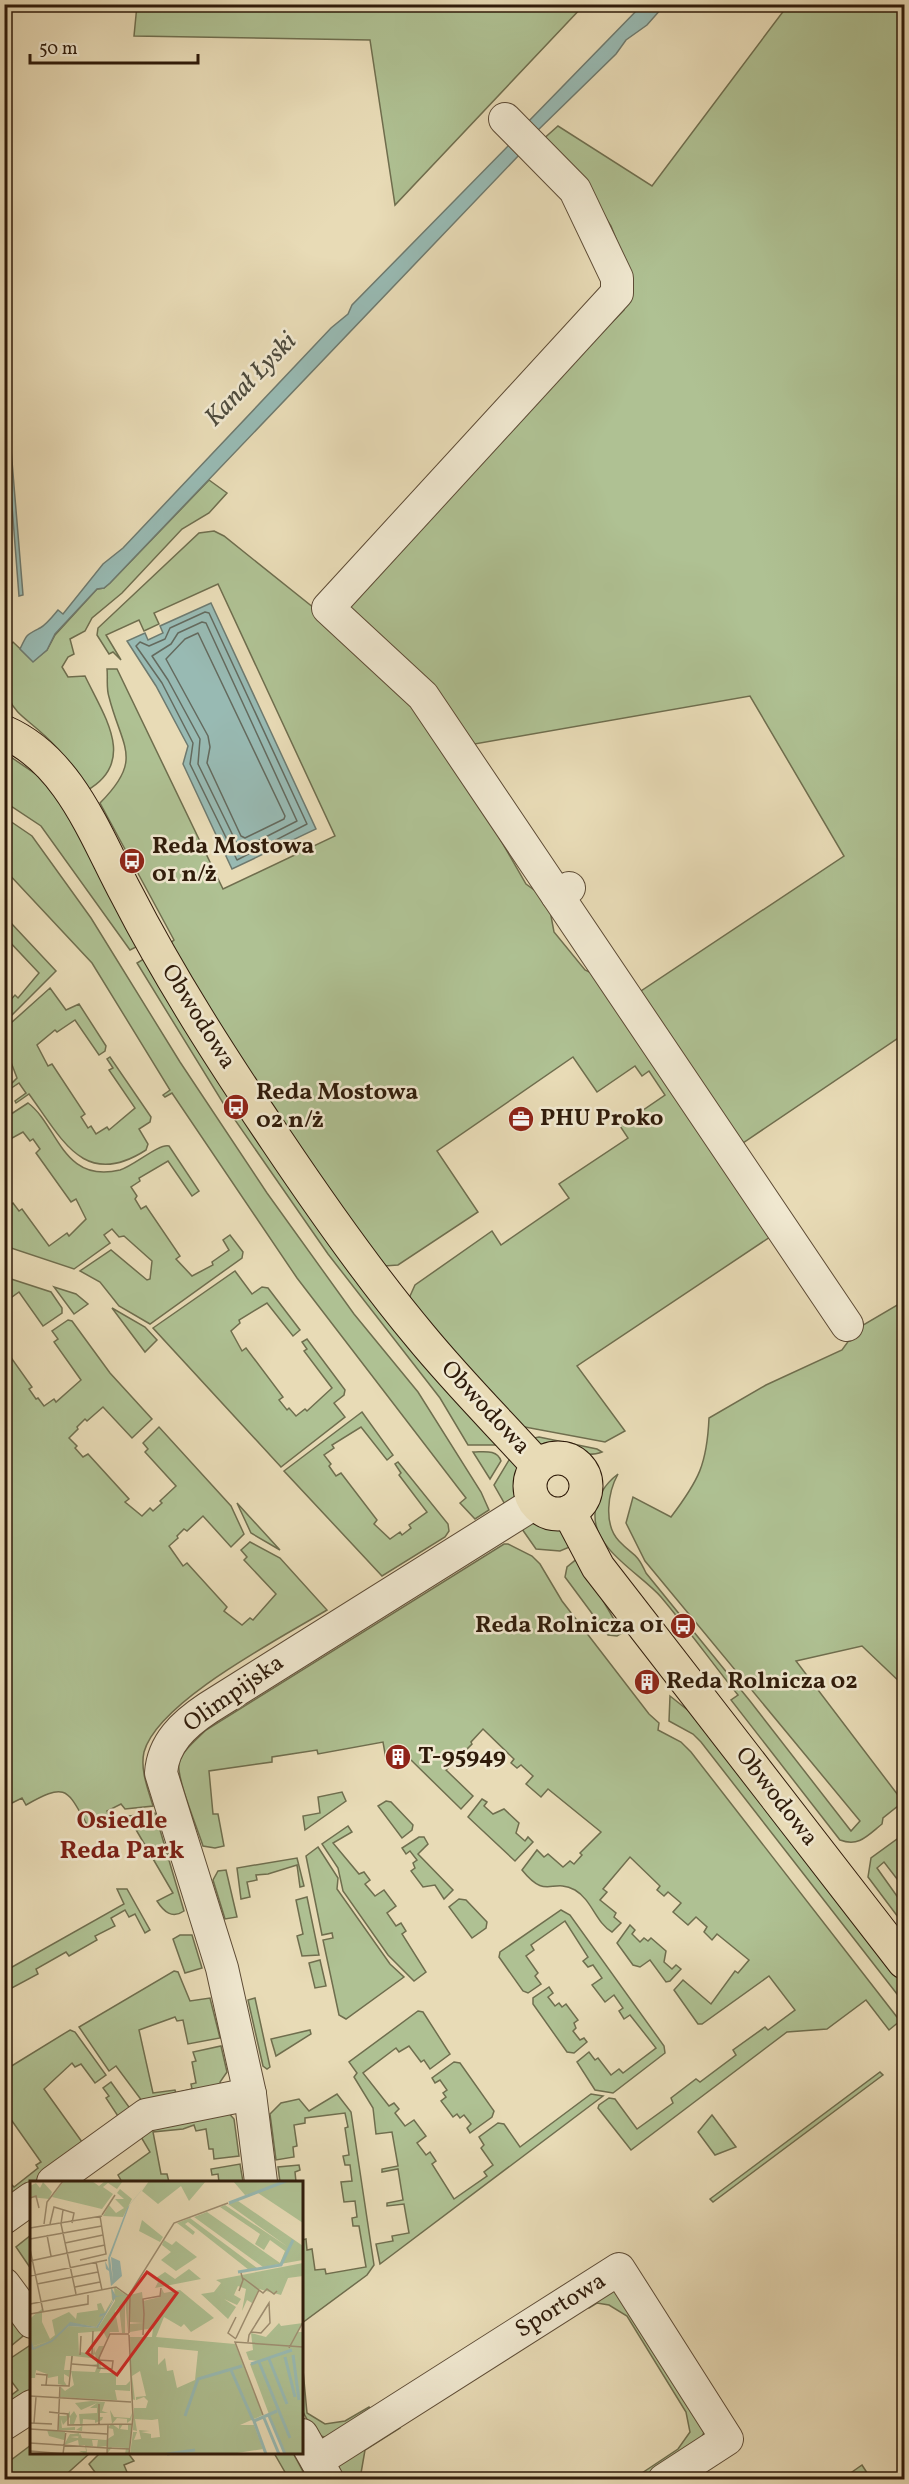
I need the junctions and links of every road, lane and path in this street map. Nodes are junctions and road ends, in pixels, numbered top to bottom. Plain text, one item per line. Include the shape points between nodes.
1 (505, 119) dead end
2 (4, 732) edge
3 (847, 1325) dead end
4 (538, 1466) junction
5 (535, 1503) junction
6 (569, 1512) junction
7 (904, 1962) edge
8 (250, 2094) junction
9 (54, 2181) edge
10 (261, 2181) edge
11 (30, 2199) edge
12 (4, 2218) edge
13 (4, 2284) edge
14 (30, 2319) edge
15 (30, 2407) edge
16 (4, 2424) edge
17 (315, 2459) edge
18 (664, 2480) edge

1 - 3 street via 575,190 617,278 617,293 328,608 423,696 563,891
2 - 4 main road, Obwodowa via 40,753 73,794 204,1028 342,1235 421,1337
4 - 5 main road via 530,1484
4 - 6 main road via 562,1459 582,1473 585,1490
5 - 6 main road via 551,1513
5 - 8 street, Olimpijska via 208,1708 181,1728 162,1757 161,1773 222,1968
6 - 7 main road, Obwodowa via 598,1567
8 - 9 street via 146,2115
8 - 10 street, Olimpijska
11 - 12 street
13 - 14 street
15 - 16 street
17 - 18 street, Sportowa via 619,2269 727,2439

